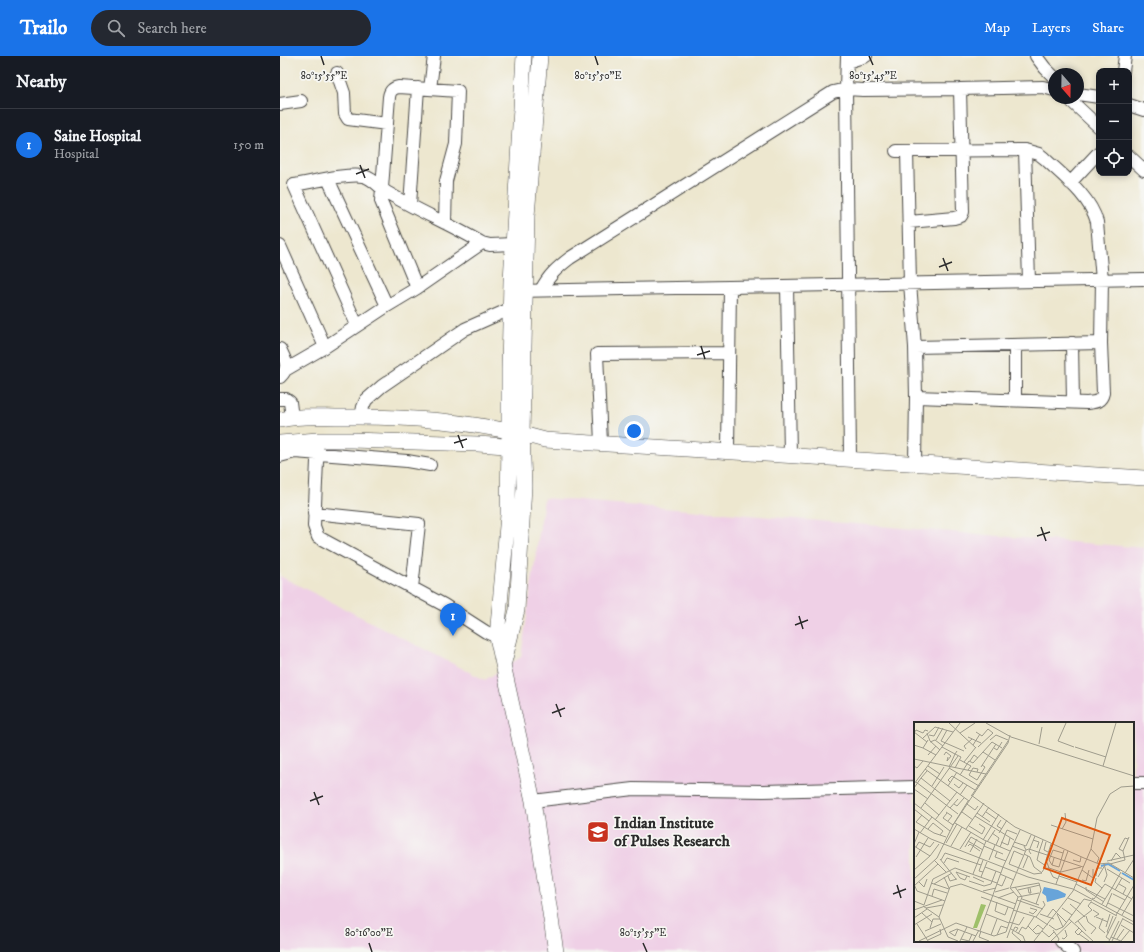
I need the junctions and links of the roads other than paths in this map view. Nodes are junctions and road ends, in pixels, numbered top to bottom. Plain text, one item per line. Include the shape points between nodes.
1 (434, 56) edge
2 (524, 56) edge
3 (540, 56) edge
4 (866, 56) edge
5 (1036, 56) edge
6 (1125, 56) edge
7 (847, 59) edge
8 (1123, 68) edge
9 (1048, 71) edge
10 (337, 73) dead end
11 (418, 88) junction
12 (1048, 88) edge
13 (430, 89) junction
14 (960, 89) junction
15 (846, 90) junction
16 (1084, 95) edge
17 (1096, 97) edge
18 (301, 101) dead end
19 (280, 104) edge
20 (1074, 104) edge
21 (1132, 105) edge
22 (1144, 110) edge
23 (387, 124) junction
24 (1096, 124) edge
25 (1025, 150) junction
26 (962, 151) junction
27 (1096, 155) edge
28 (1132, 159) edge
29 (1144, 170) edge
30 (328, 179) junction
31 (1070, 183) junction
32 (382, 189) junction
33 (410, 205) junction
34 (909, 222) junction
35 (445, 223) junction
36 (482, 243) junction
37 (513, 244) junction
38 (280, 246) edge
39 (1144, 279) edge
40 (1102, 280) junction
41 (1029, 281) junction
42 (910, 283) junction
43 (849, 285) junction
44 (787, 286) junction
45 (730, 287) junction
46 (416, 288) junction
47 (518, 290) junction
48 (541, 290) junction
49 (387, 306) junction
50 (510, 309) junction
51 (357, 325) junction
52 (1072, 343) junction
53 (1101, 343) junction
54 (1015, 345) junction
55 (325, 347) junction
56 (915, 347) junction
57 (280, 349) edge
58 (729, 353) junction
59 (283, 373) edge
60 (916, 396) junction
61 (280, 399) edge
62 (1015, 400) junction
63 (1072, 402) junction
64 (361, 416) junction
65 (286, 419) edge
66 (516, 439) junction
67 (280, 443) edge
68 (601, 443) junction
69 (318, 447) junction
70 (728, 450) junction
71 (790, 454) junction
72 (280, 456) edge
73 (850, 458) junction
74 (915, 462) junction
75 (430, 465) dead end
76 (1144, 478) edge
77 (314, 513) junction
78 (412, 588) junction
79 (497, 637) junction
80 (504, 665) junction
81 (914, 787) edge
82 (533, 801) junction
83 (1062, 942) edge
84 (556, 952) edge
85 (1073, 952) edge

1 - 13 street
2 - 37 street
3 - 47 street via 527,216
4 - 7 street
5 - 9 street
6 - 8 street
7 - 15 street
10 - 23 street via 348,119
11 - 13 street
11 - 23 street via 399,86 392,89
11 - 33 street
12 - 14 street
13 - 35 street via 458,91 456,144 447,174
14 - 15 street
14 - 26 street
15 - 43 street
15 - 48 street via 827,95 570,258 554,270
16 - 17 street
18 - 19 street
20 - 24 street
21 - 22 street
23 - 32 street
25 - 26 street
25 - 31 street via 1039,154
25 - 41 street
26 - 34 street via 961,216
26 - 34 street via 902,151
27 - 31 street
28 - 29 street
30 - 32 street via 365,176
30 - 49 street
30 - 51 street via 294,185
31 - 40 street via 1094,213
32 - 33 street
32 - 46 street via 382,205
33 - 35 street
34 - 42 street
35 - 36 street
36 - 37 street
36 - 46 street
37 - 47 street
38 - 55 street
39 - 40 street
40 - 41 street
40 - 53 street
41 - 42 street
42 - 43 street
42 - 56 street
43 - 44 street
43 - 73 street
44 - 45 street
44 - 71 street
45 - 48 street
45 - 58 street
46 - 49 street
47 - 48 street
47 - 50 street
47 - 66 street
49 - 51 street
50 - 64 street via 465,329 382,386 366,400
50 - 66 street via 509,369
51 - 55 street
52 - 53 street
52 - 54 street
52 - 63 street
53 - 63 street via 1101,398 1087,403
54 - 56 street
54 - 62 street
55 - 59 street
56 - 60 street
57 - 59 street via 287,365
58 - 68 street via 597,354
58 - 70 street
60 - 62 street
60 - 74 street
61 - 65 street via 290,402
62 - 63 street
64 - 65 street
64 - 66 street via 474,424
66 - 68 street
66 - 69 street via 478,444 351,440
66 - 79 street
66 - 80 street via 524,486 517,610
67 - 69 street
68 - 70 street
69 - 72 street
69 - 75 street
69 - 77 street
70 - 71 street
71 - 73 street
73 - 74 street
74 - 76 street
77 - 78 street via 314,526 318,537
77 - 78 street via 419,524
78 - 79 street
79 - 80 street
80 - 82 street
81 - 82 street via 764,791 633,789
82 - 84 street
83 - 85 street

